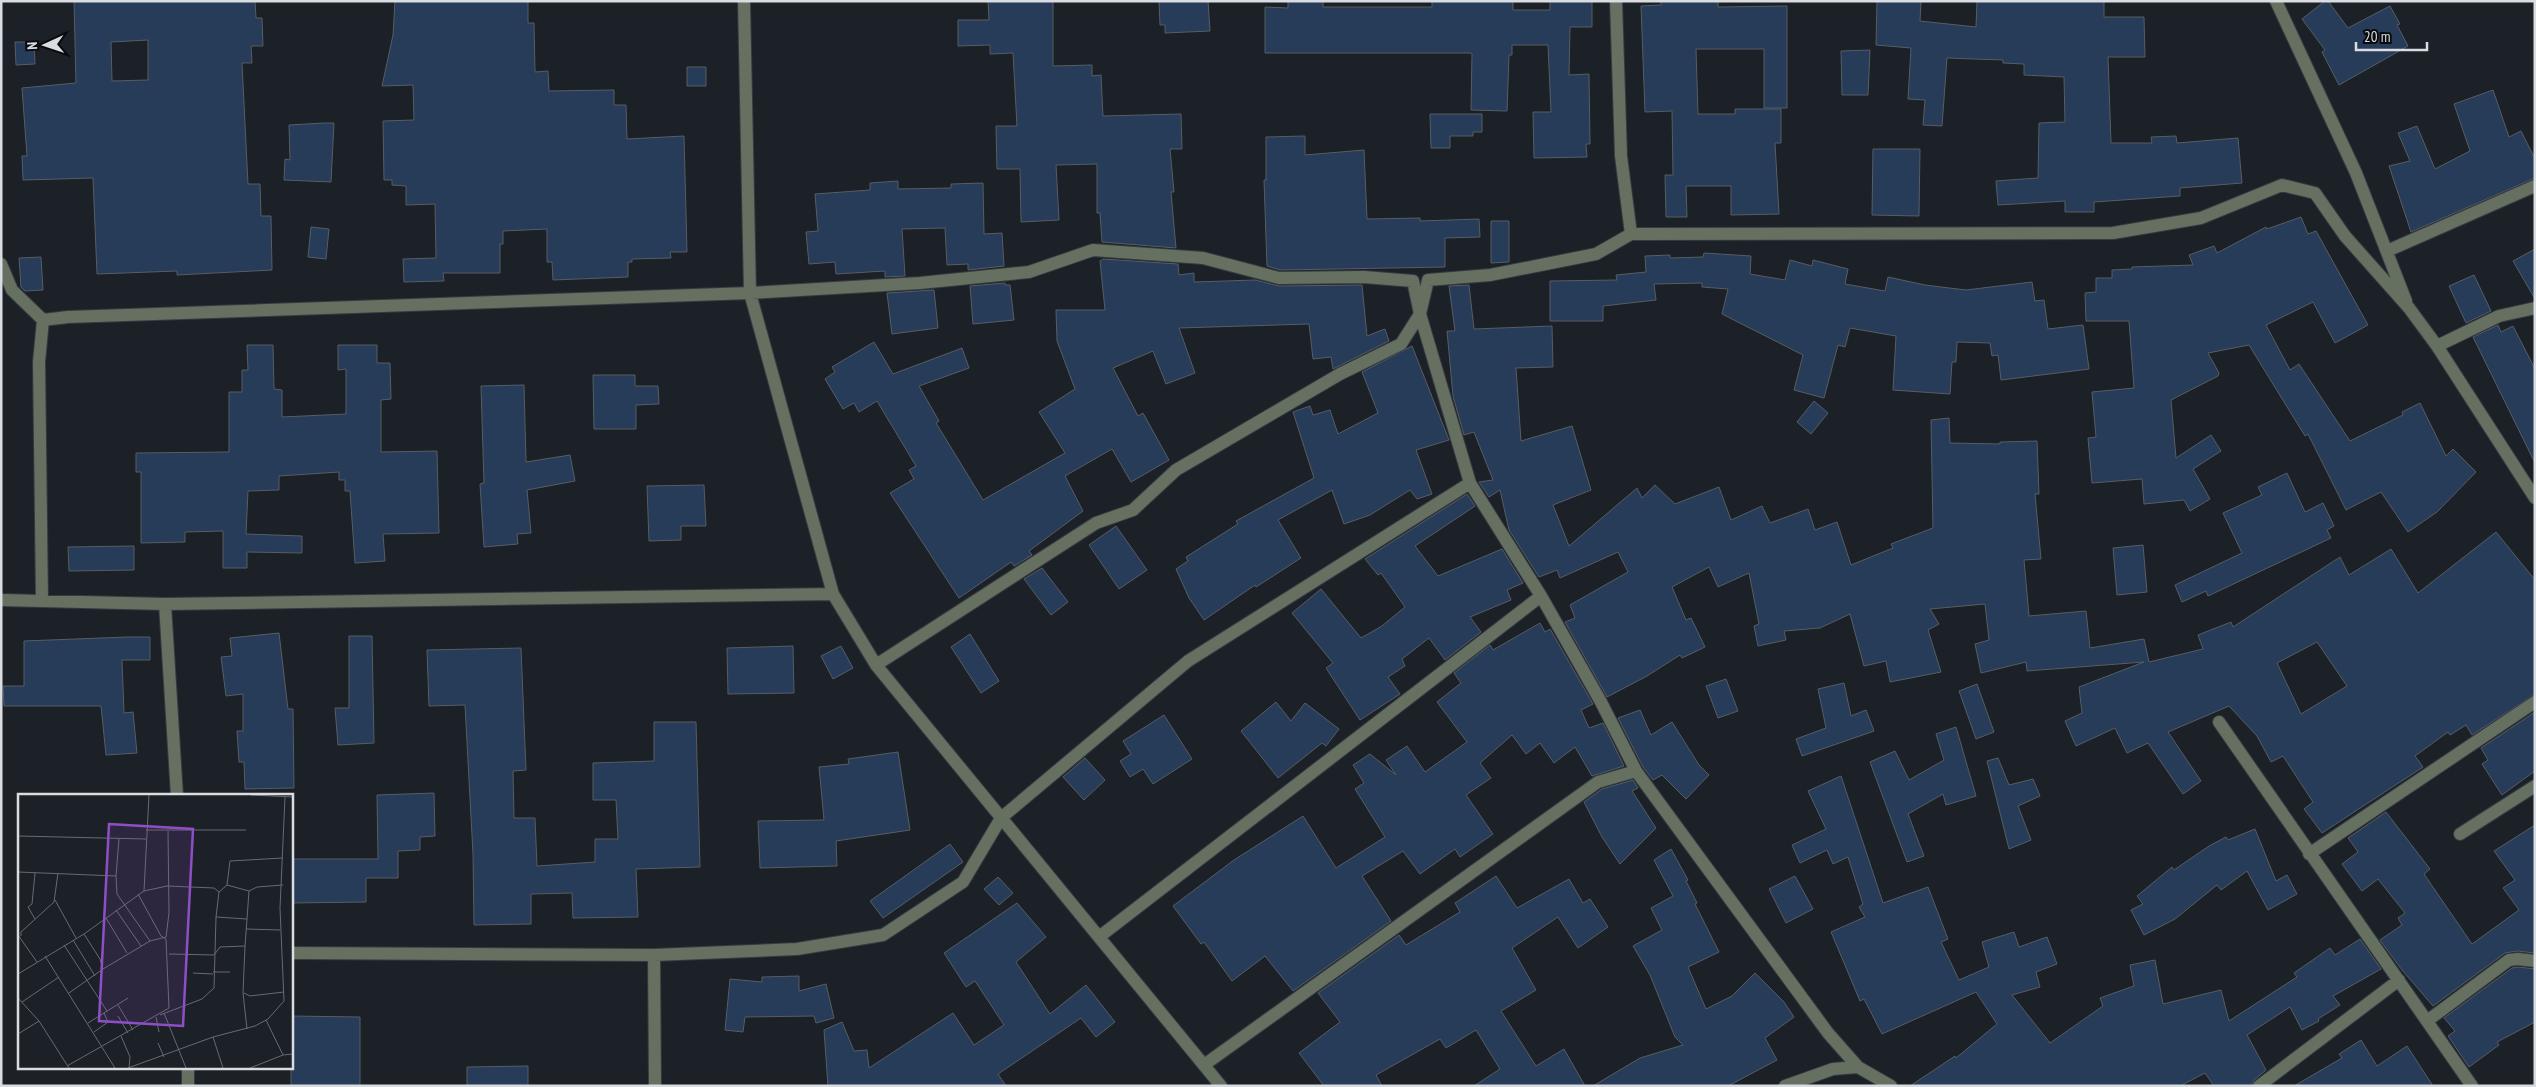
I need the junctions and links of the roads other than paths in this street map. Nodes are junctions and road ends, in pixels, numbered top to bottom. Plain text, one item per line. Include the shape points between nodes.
1 (744, 1) edge
2 (1616, 1) edge
3 (2276, 1) edge
4 (2535, 186) edge
5 (1630, 234) junction
6 (2387, 251) junction
7 (1, 264) edge
8 (750, 293) junction
9 (2408, 308) junction
10 (2535, 308) edge
11 (1420, 314) junction
12 (43, 320) junction
13 (2437, 346) junction
14 (1470, 483) junction
15 (2535, 498) edge
16 (833, 594) junction
17 (1540, 596) junction
18 (1, 600) edge
19 (42, 601) junction
20 (165, 604) junction
21 (876, 665) junction
22 (2535, 702) edge
23 (2219, 722) dead end
24 (1636, 771) junction
25 (2535, 786) edge
26 (177, 794) edge
27 (1001, 818) junction
28 (2460, 834) dead end
29 (2309, 854) junction
30 (1100, 937) junction
31 (292, 953) edge
32 (654, 954) junction
33 (2535, 961) edge
34 (2399, 980) junction
35 (2427, 1021) junction
36 (1204, 1065) junction
37 (1858, 1067) junction
38 (188, 1070) edge
39 (188, 1086) edge
40 (655, 1086) edge
41 (1221, 1086) edge
42 (1786, 1086) edge
43 (1891, 1086) edge
44 (2259, 1086) edge
45 (2472, 1086) edge

1 - 8 street
2 - 5 street via 1621,156
3 - 6 street via 2356,173
4 - 6 street
5 - 9 street via 2113,233 2201,218 2282,185 2315,193 2345,236
5 - 11 street via 1596,254 1490,275 1428,280
6 - 9 street
7 - 12 street via 12,290
8 - 11 street via 920,283 1029,272 1093,250 1203,258 1279,278 1364,277 1414,281
8 - 12 street via 68,316
8 - 16 street
9 - 13 street
10 - 13 street via 2499,316
11 - 14 street
11 - 21 street via 1401,344 1340,374 1176,470 1133,510 1096,523
12 - 19 street via 39,362
13 - 15 street
14 - 17 street
14 - 27 street via 1188,661
16 - 20 street
16 - 21 street
17 - 24 street
17 - 30 street
18 - 19 street
19 - 20 street
20 - 26 street
21 - 27 street
22 - 29 street
23 - 29 street
24 - 36 street via 1598,782
24 - 37 street via 1828,1034
25 - 28 street
27 - 30 street
27 - 32 street via 963,882 883,935 797,949
29 - 34 street
30 - 36 street
31 - 32 street
32 - 40 street
33 - 35 street via 2509,960
34 - 35 street
34 - 44 street
35 - 45 street
36 - 41 street
37 - 42 street via 1833,1069
37 - 43 street
38 - 39 street

